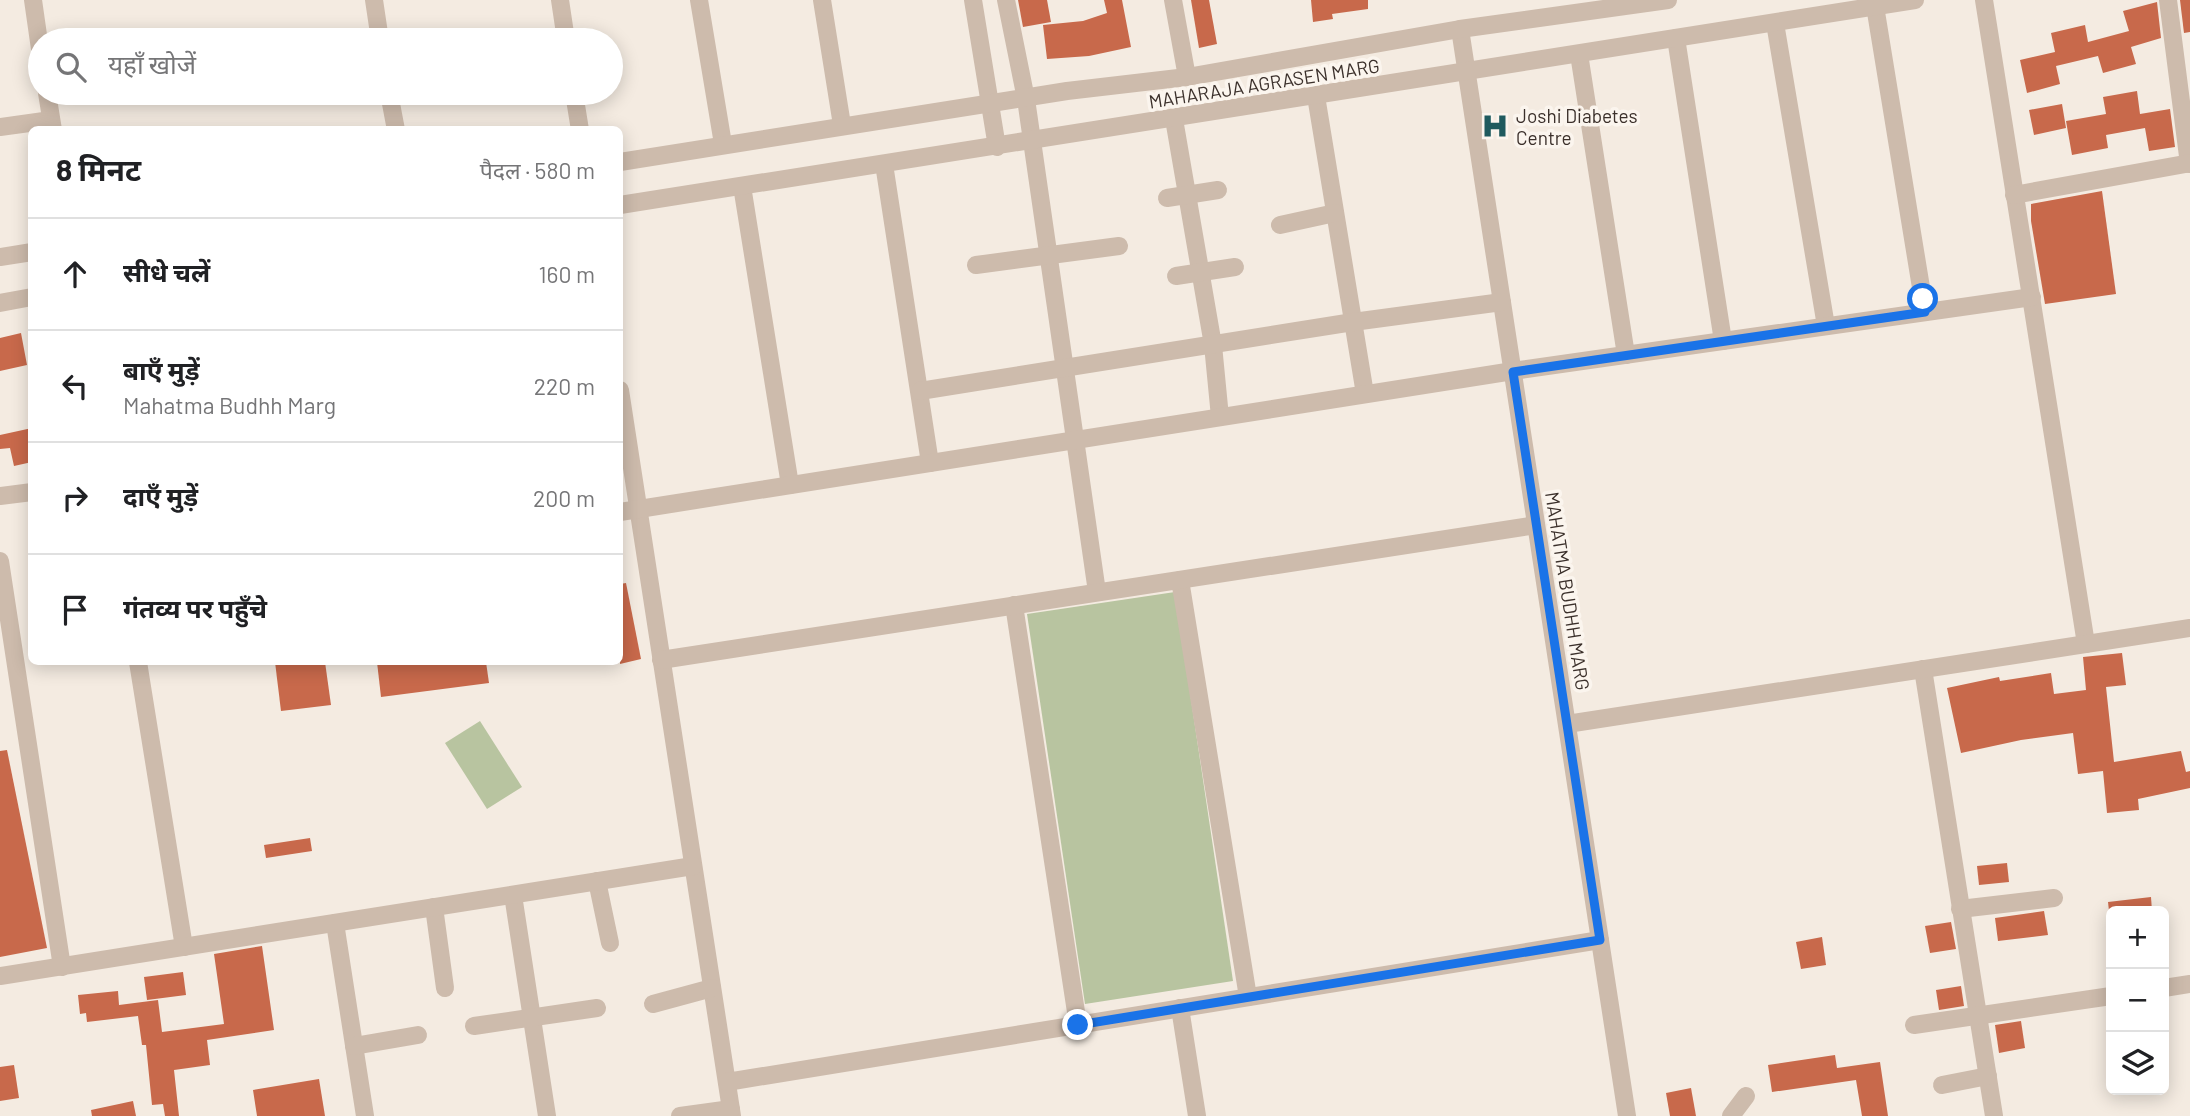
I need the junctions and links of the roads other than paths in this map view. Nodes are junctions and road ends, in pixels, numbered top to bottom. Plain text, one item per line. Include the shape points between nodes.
1 (33, 0) edge
2 (374, 0) edge
3 (560, 0) edge
4 (699, 0) edge
5 (822, 0) edge
6 (974, 0) edge
7 (1006, 0) edge
8 (1173, 0) edge
9 (1668, 0) edge
10 (1915, 0) edge
11 (1984, 0) edge
12 (2168, 0) edge
13 (1649, 1) edge
14 (1875, 6) junction
15 (1775, 23) junction
16 (37, 28) edge
17 (378, 28) edge
18 (564, 28) edge
19 (1460, 29) junction
20 (1676, 38) junction
21 (1579, 54) junction
22 (1467, 72) junction
23 (1187, 77) junction
24 (1316, 96) junction
25 (1026, 99) junction
26 (990, 104) junction
27 (49, 105) edge
28 (391, 105) edge
29 (576, 105) edge
30 (1174, 119) junction
31 (52, 125) edge
32 (842, 125) junction
33 (395, 126) edge
34 (579, 126) edge
35 (0, 127) edge
36 (1032, 141) junction
37 (723, 144) junction
38 (997, 147) junction
39 (623, 161) edge
40 (884, 164) junction
41 (2189, 164) edge
42 (742, 186) junction
43 (1218, 190) dead end
44 (1186, 195) junction
45 (2014, 195) junction
46 (1167, 198) dead end
47 (623, 205) edge
48 (1335, 213) junction
49 (1280, 225) dead end
50 (1119, 246) dead end
51 (28, 253) edge
52 (1049, 256) junction
53 (0, 257) edge
54 (976, 265) dead end
55 (1235, 267) dead end
56 (1200, 272) junction
57 (1176, 276) dead end
58 (2032, 297) junction
59 (28, 299) edge
60 (1502, 302) junction
61 (0, 303) edge
62 (1925, 312) junction
63 (1353, 322) junction
64 (1826, 327) junction
65 (1723, 341) junction
66 (1213, 345) junction
67 (1626, 355) junction
68 (1065, 369) junction
69 (1513, 372) junction
70 (920, 391) junction
71 (1365, 394) junction
72 (623, 410) edge
73 (1220, 417) junction
74 (1075, 440) junction
75 (930, 463) junction
76 (790, 485) junction
77 (28, 492) edge
78 (0, 496) edge
79 (638, 509) junction
80 (623, 512) edge
81 (1536, 525) junction
82 (0, 561) edge
83 (1181, 580) junction
84 (1097, 592) junction
85 (1014, 605) junction
86 (2190, 628) edge
87 (2086, 644) junction
88 (662, 660) junction
89 (138, 665) edge
90 (1923, 669) junction
91 (1567, 724) junction
92 (693, 866) junction
93 (597, 881) junction
94 (513, 895) junction
95 (2054, 898) dead end
96 (434, 907) junction
97 (1960, 909) junction
98 (335, 923) junction
99 (1600, 940) junction
100 (610, 943) dead end
101 (184, 947) junction
102 (62, 967) junction
103 (0, 976) edge
104 (445, 988) dead end
105 (712, 988) junction
106 (2169, 988) edge
107 (2189, 989) edge
108 (1248, 997) junction
109 (2106, 997) edge
110 (653, 1004) dead end
111 (597, 1008) dead end
112 (1180, 1008) junction
113 (1977, 1016) junction
114 (532, 1017) junction
115 (1078, 1025) junction
116 (1914, 1025) dead end
117 (474, 1026) dead end
118 (418, 1035) dead end
119 (354, 1046) junction
120 (1989, 1076) junction
121 (727, 1082) junction
122 (1942, 1085) dead end
123 (1746, 1096) dead end
124 (732, 1113) edge
125 (365, 1116) edge
126 (547, 1116) edge
127 (680, 1116) edge
128 (1197, 1116) edge
129 (1627, 1116) edge
130 (1731, 1116) edge
131 (1994, 1116) edge

1 - 16 street
2 - 17 street
3 - 18 street
4 - 37 street
5 - 32 street
6 - 26 street
7 - 25 street
8 - 23 street
9 - 13 street, MAHARAJA AGRASEN MARG
10 - 14 street, MAHARAJA AGRASEN MARG
11 - 45 street
12 - 41 street
13 - 19 street, MAHARAJA AGRASEN MARG
14 - 15 street, MAHARAJA AGRASEN MARG
14 - 62 street
15 - 20 street, MAHARAJA AGRASEN MARG
15 - 64 street
19 - 22 street, MAHATMA BUDHH MARG
19 - 23 street, MAHARAJA AGRASEN MARG
20 - 21 street, MAHARAJA AGRASEN MARG
20 - 65 street
21 - 22 street, MAHARAJA AGRASEN MARG
21 - 67 street
22 - 24 street, MAHARAJA AGRASEN MARG
22 - 60 street, MAHATMA BUDHH MARG
23 - 25 street, MAHARAJA AGRASEN MARG
24 - 30 street, MAHARAJA AGRASEN MARG
24 - 48 street
25 - 26 street, MAHARAJA AGRASEN MARG
25 - 36 street
26 - 32 street, MAHARAJA AGRASEN MARG
26 - 38 street
27 - 31 street
28 - 33 street
29 - 34 street
30 - 36 street, MAHARAJA AGRASEN MARG
30 - 44 street
31 - 35 street
32 - 37 street, MAHARAJA AGRASEN MARG
36 - 38 street, MAHARAJA AGRASEN MARG
36 - 52 street
37 - 39 street, MAHARAJA AGRASEN MARG
38 - 40 street, MAHARAJA AGRASEN MARG
40 - 42 street, MAHARAJA AGRASEN MARG
40 - 70 street
41 - 45 street
42 - 47 street, MAHARAJA AGRASEN MARG
42 - 76 street
43 - 44 street
44 - 46 street
44 - 56 street
45 - 58 street
48 - 49 street
48 - 63 street
50 - 52 street
51 - 53 street
52 - 54 street
52 - 68 street
55 - 56 street
56 - 57 street
56 - 66 street
58 - 62 street
58 - 87 street
59 - 61 street
60 - 63 street
60 - 69 street, MAHATMA BUDHH MARG
62 - 64 street
63 - 66 street
63 - 71 street
64 - 65 street
65 - 67 street
66 - 68 street
66 - 73 street
67 - 69 street
68 - 70 street
68 - 74 street
69 - 71 street
69 - 81 street, MAHATMA BUDHH MARG
70 - 75 street
71 - 73 street
72 - 79 street
73 - 74 street
74 - 75 street
74 - 84 street
75 - 76 street
76 - 79 street
77 - 78 street
79 - 80 street
79 - 88 street
81 - 83 street
81 - 91 street, MAHATMA BUDHH MARG
82 - 102 street
83 - 84 street
83 - 108 street
84 - 85 street
85 - 88 street
85 - 115 street
86 - 87 street
87 - 90 street
88 - 92 street
89 - 101 street
90 - 91 street
90 - 97 street
91 - 99 street, MAHATMA BUDHH MARG
92 - 93 street
92 - 105 street
93 - 94 street
93 - 100 street
94 - 96 street
94 - 114 street
95 - 97 street
96 - 98 street
96 - 104 street
97 - 113 street
98 - 101 street
98 - 119 street
99 - 108 street
99 - 129 street, MAHATMA BUDHH MARG
101 - 102 street
102 - 103 street
105 - 110 street
105 - 121 street
106 - 107 street
108 - 112 street
109 - 113 street
111 - 114 street
112 - 115 street
112 - 128 street
113 - 116 street
113 - 120 street
114 - 117 street
114 - 126 street
115 - 121 street
118 - 119 street
119 - 125 street
120 - 122 street
120 - 131 street
121 - 124 street
123 - 130 street
124 - 127 street

